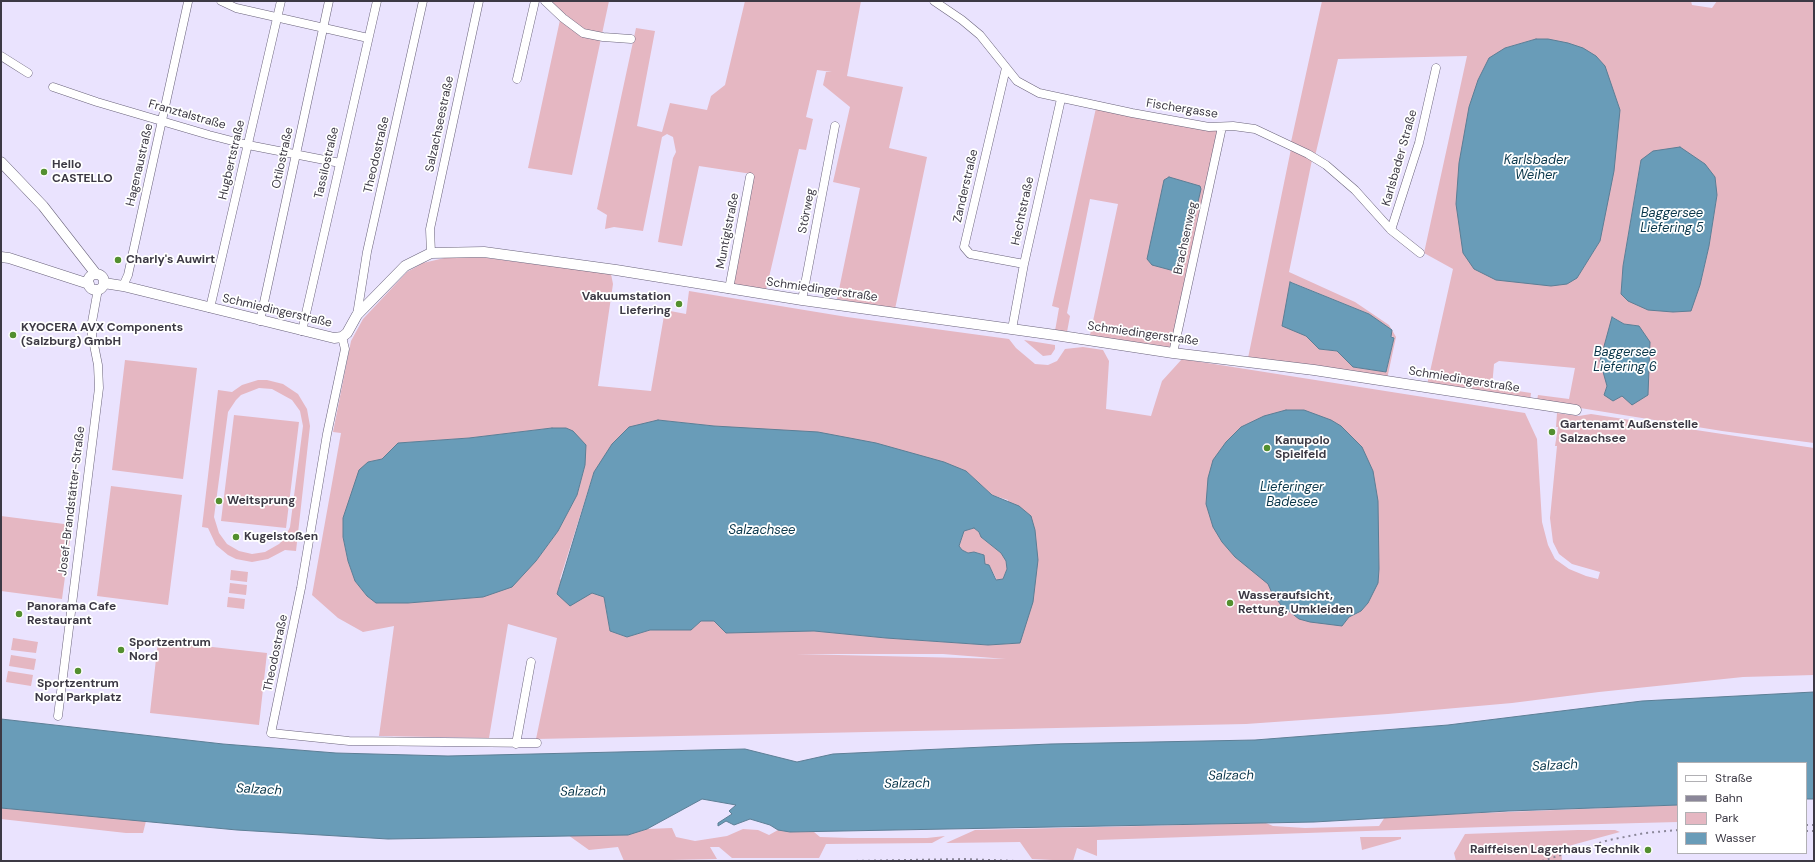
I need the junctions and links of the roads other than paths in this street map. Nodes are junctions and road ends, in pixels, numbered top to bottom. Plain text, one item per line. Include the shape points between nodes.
1 (188, 1) edge
2 (221, 1) edge
3 (280, 1) edge
4 (330, 1) edge
5 (377, 1) edge
6 (423, 1) edge
7 (479, 1) edge
8 (535, 1) edge
9 (545, 1) edge
10 (934, 1) edge
11 (277, 18) junction
12 (324, 28) junction
13 (368, 38) junction
14 (631, 40) dead end
15 (1, 56) edge
16 (1006, 68) junction
17 (1436, 68) dead end
18 (28, 74) dead end
19 (517, 79) dead end
20 (53, 87) dead end
21 (1061, 99) junction
22 (162, 121) junction
23 (835, 126) dead end
24 (1222, 127) junction
25 (248, 145) junction
26 (296, 153) junction
27 (1, 162) edge
28 (340, 163) junction
29 (750, 177) dead end
30 (1391, 230) junction
31 (431, 253) junction
32 (1420, 253) dead end
33 (1, 257) edge
34 (1024, 264) junction
35 (96, 274) junction
36 (89, 284) junction
37 (101, 286) junction
38 (123, 286) junction
39 (729, 289) junction
40 (802, 300) junction
41 (210, 308) junction
42 (357, 315) junction
43 (260, 321) junction
44 (1012, 329) junction
45 (302, 331) junction
46 (342, 337) junction
47 (1174, 353) junction
48 (1576, 410) dead end
49 (531, 662) dead end
50 (58, 716) dead end
51 (537, 743) dead end
52 (516, 744) junction

1 - 22 street, Hagenaustraße
2 - 11 street via 236,8
3 - 11 street, Hugbertstraße
4 - 12 street, Otilostraße
5 - 13 street, Tassilostraße
6 - 42 street, Theodostraße via 367,252
7 - 31 street, Salzachseestraße via 430,229
8 - 19 street
9 - 14 street via 583,33
10 - 16 street, Fischergasse via 972,28
11 - 12 street
11 - 25 street, Hugbertstraße
12 - 13 street
12 - 26 street, Otilostraße
13 - 28 street, Tassilostraße
15 - 18 street
16 - 21 street, Fischergasse via 1017,81 1028,88
16 - 34 street, Zanderstraße via 964,247 970,254
17 - 30 street, Karlsbader Straße via 1419,143
20 - 22 street, Franztalstraße
21 - 24 street, Fischergasse via 1209,127
21 - 34 street, Hechtstraße
22 - 25 street, Franztalstraße
22 - 38 street, Hagenaustraße via 128,275
23 - 40 street, Störweg
24 - 30 street, Fischergasse via 1255,129 1308,154 1326,165 1355,190
24 - 47 street, Brachsenweg
25 - 26 street, Franztalstraße
25 - 41 street, Hugbertstraße
26 - 28 street, Franztalstraße
26 - 43 street, Otilostraße
27 - 35 street via 43,206
28 - 45 street, Tassilostraße
29 - 39 street, Muntiglstraße
30 - 32 street, Fischergasse
31 - 39 street, Schmiedingerstraße via 484,252
31 - 42 street, Schmiedingerstraße via 405,266
33 - 36 street
34 - 44 street, Hechtstraße
35 - 36 street via 90,277
35 - 37 street via 102,276
36 - 37 street via 92,288
37 - 38 street, Schmiedingerstraße
37 - 50 street, Josef-Brandstätter-Straße via 92,322 98,365 98,388
38 - 41 street, Schmiedingerstraße
39 - 40 street, Schmiedingerstraße
40 - 44 street, Schmiedingerstraße
41 - 43 street, Schmiedingerstraße
42 - 46 street, Schmiedingerstraße via 352,327
43 - 45 street, Schmiedingerstraße
44 - 47 street, Schmiedingerstraße
45 - 46 street, Schmiedingerstraße via 334,338
46 - 52 street, Theodostraße via 345,349 327,434 301,588 271,733 349,741
47 - 48 street, Schmiedingerstraße via 1319,371
49 - 52 street
51 - 52 street, Theodostraße

